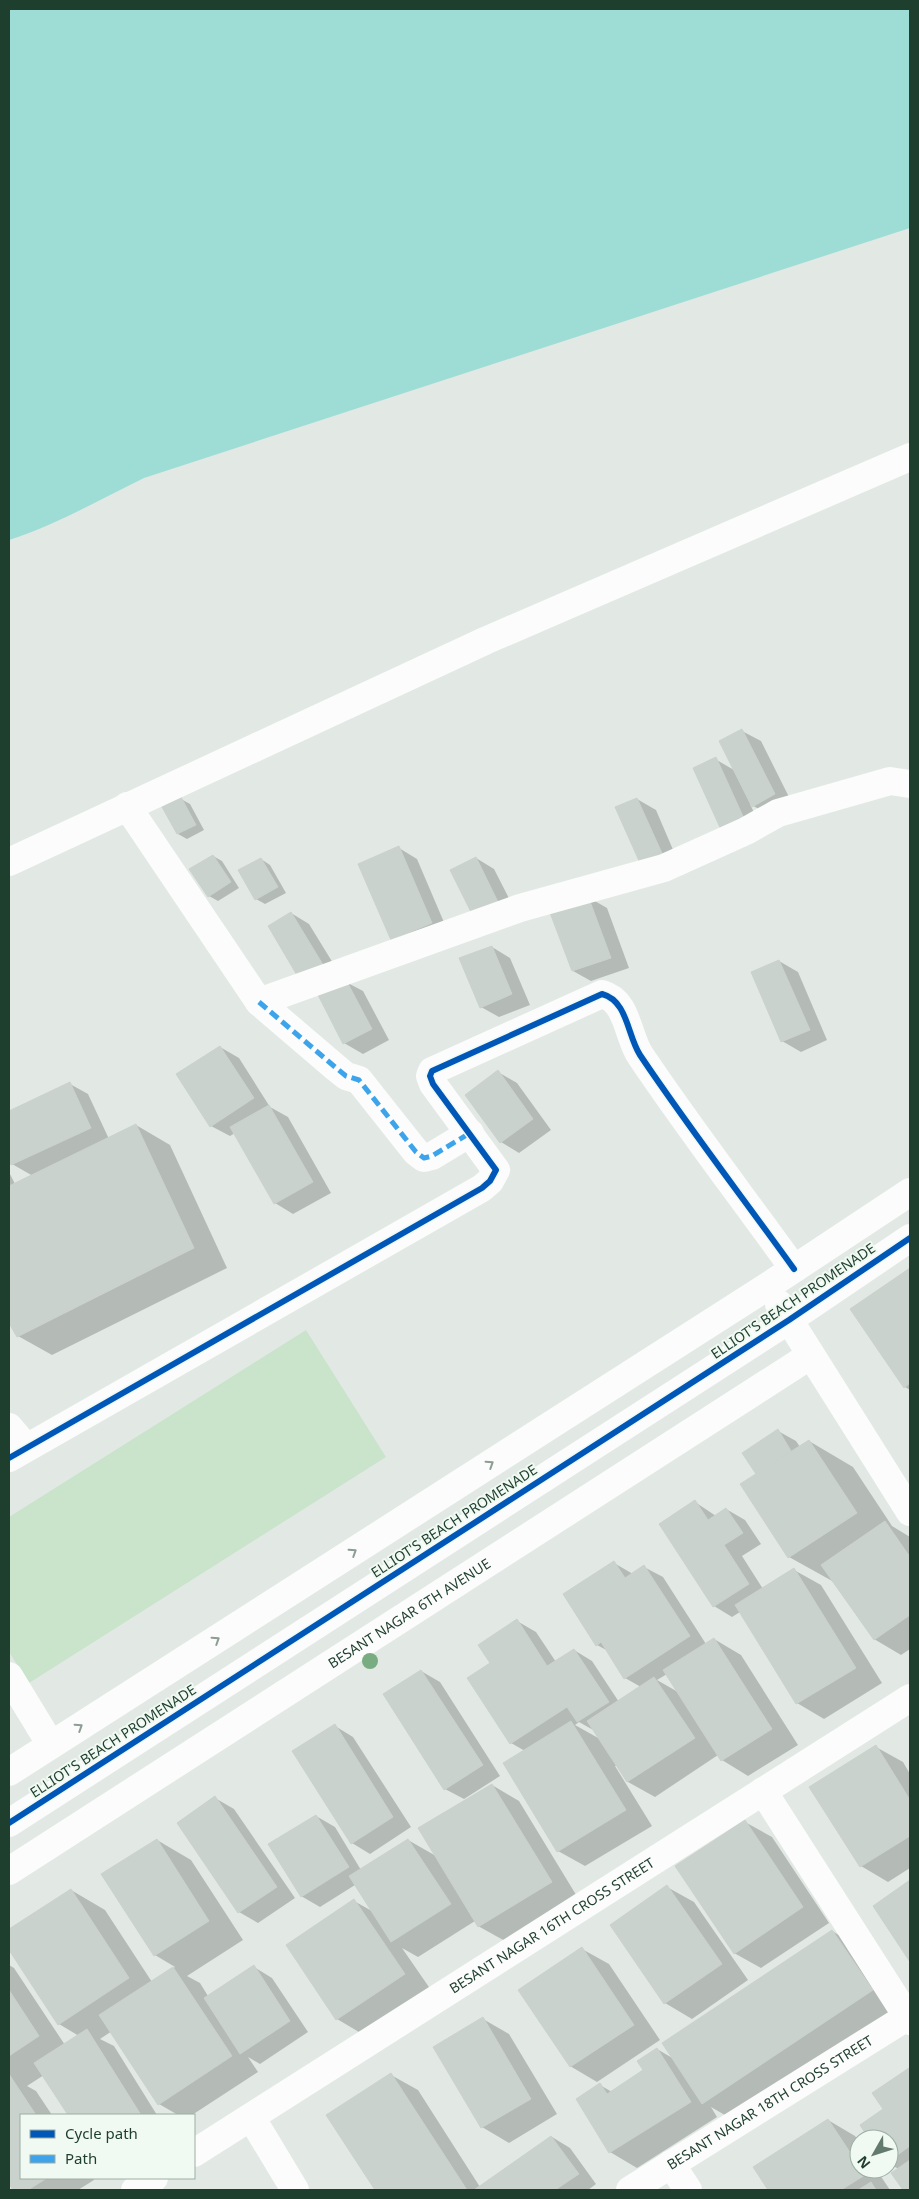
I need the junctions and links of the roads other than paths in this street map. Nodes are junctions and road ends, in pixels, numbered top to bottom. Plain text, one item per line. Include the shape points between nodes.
1 (910, 457) edge
2 (910, 784) edge
3 (127, 806) junction
4 (9, 862) edge
5 (259, 1002) junction
6 (470, 1133) junction
7 (910, 1192) edge
8 (910, 1238) edge
9 (794, 1270) junction
10 (768, 1286) junction
11 (789, 1320) junction
12 (811, 1355) junction
13 (9, 1427) edge
14 (17, 1453) edge
15 (910, 1512) edge
16 (9, 1676) edge
17 (910, 1698) edge
18 (51, 1745) junction
19 (9, 1772) edge
20 (763, 1791) junction
21 (9, 1823) edge
22 (9, 1871) edge
23 (909, 2018) edge
24 (251, 2117) junction
25 (195, 2152) edge
26 (671, 2164) junction
27 (152, 2179) edge
28 (135, 2190) edge
29 (295, 2190) edge
30 (630, 2190) edge
31 (688, 2190) edge

1 - 3 street via 487,640
2 - 5 street via 890,781 778,813 746,832 664,868 520,908
3 - 4 street
3 - 5 street
5 - 6 street via 346,1076 360,1080 424,1158
6 - 9 street via 431,1080 432,1071 602,994 612,997 619,1004 639,1054
6 - 14 street via 496,1170 482,1188
7 - 9 street, ELLIOT'S BEACH PROMENADE
8 - 11 street, ELLIOT'S BEACH PROMENADE
9 - 10 street, ELLIOT'S BEACH PROMENADE
10 - 11 street
18 -> 10 street, ELLIOT'S BEACH PROMENADE
11 - 12 street
11 - 21 street, ELLIOT'S BEACH PROMENADE
12 - 15 street
12 - 22 street, BESANT NAGAR 6TH AVENUE
13 - 14 street
16 - 18 street
17 - 20 street, BESANT NAGAR 16TH CROSS STREET
18 - 19 street, ELLIOT'S BEACH PROMENADE
20 - 23 street
20 - 24 street, BESANT NAGAR 16TH CROSS STREET
23 - 26 street, BESANT NAGAR 18TH CROSS STREET
24 - 25 street, BESANT NAGAR 16TH CROSS STREET
24 - 29 street
26 - 30 street, BESANT NAGAR 18TH CROSS STREET
26 - 31 street
27 - 28 street

